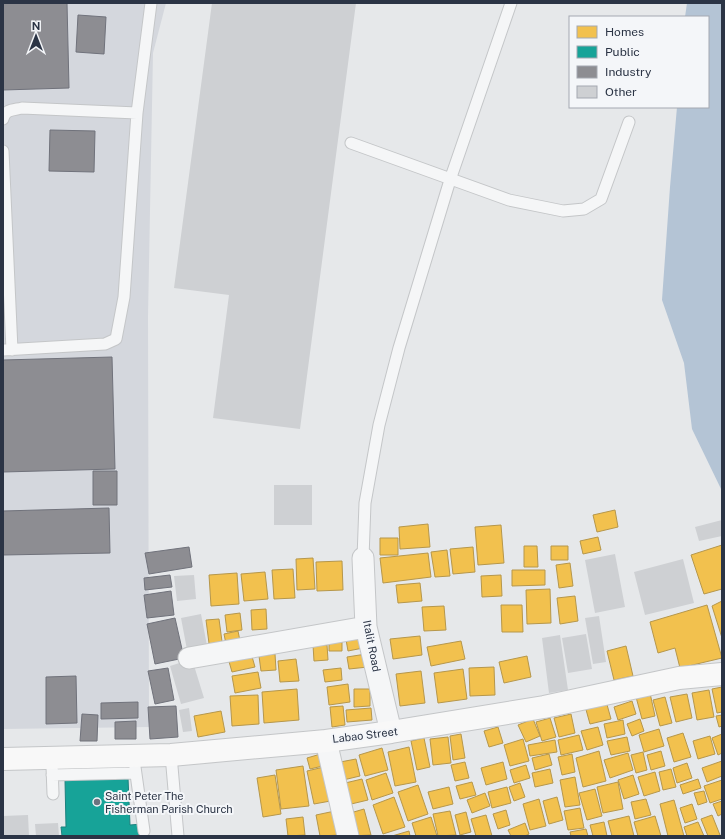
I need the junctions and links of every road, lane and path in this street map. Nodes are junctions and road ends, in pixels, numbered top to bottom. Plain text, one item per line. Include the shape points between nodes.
1 (151, 3) edge
2 (511, 3) edge
3 (137, 113) junction
4 (3, 119) edge
5 (629, 122) dead end
6 (351, 143) dead end
7 (3, 151) edge
8 (450, 180) junction
9 (7, 350) edge
10 (363, 558) joint
11 (366, 627) junction
12 (189, 658) dead end
13 (722, 674) edge
14 (391, 732) junction
15 (326, 741) junction
16 (171, 755) junction
17 (3, 759) edge
18 (135, 765) junction
19 (52, 767) junction
20 (53, 794) dead end
21 (144, 831) dead end
22 (178, 836) edge
23 (348, 836) edge

1 - 3 lane
2 - 8 lane
3 - 4 lane via 22,108 9,110
3 - 9 lane via 124,297 116,339 105,344
5 - 8 lane via 601,199 584,209 563,211 509,200
6 - 8 lane
7 - 9 lane
8 - 10 lane via 399,348 379,425 365,502
10 - 11 street, Italit Road
11 - 12 street
11 - 14 street, Italit Road
13 - 14 main road, Labao Street via 679,678 544,707
14 - 15 main road, Labao Street
15 - 16 main road, Labao Street
15 - 23 street
16 - 18 main road, Labao Street
16 - 22 lane
17 - 19 main road, Labao Street
18 - 19 main road, Labao Street
18 - 21 lane
19 - 20 lane

